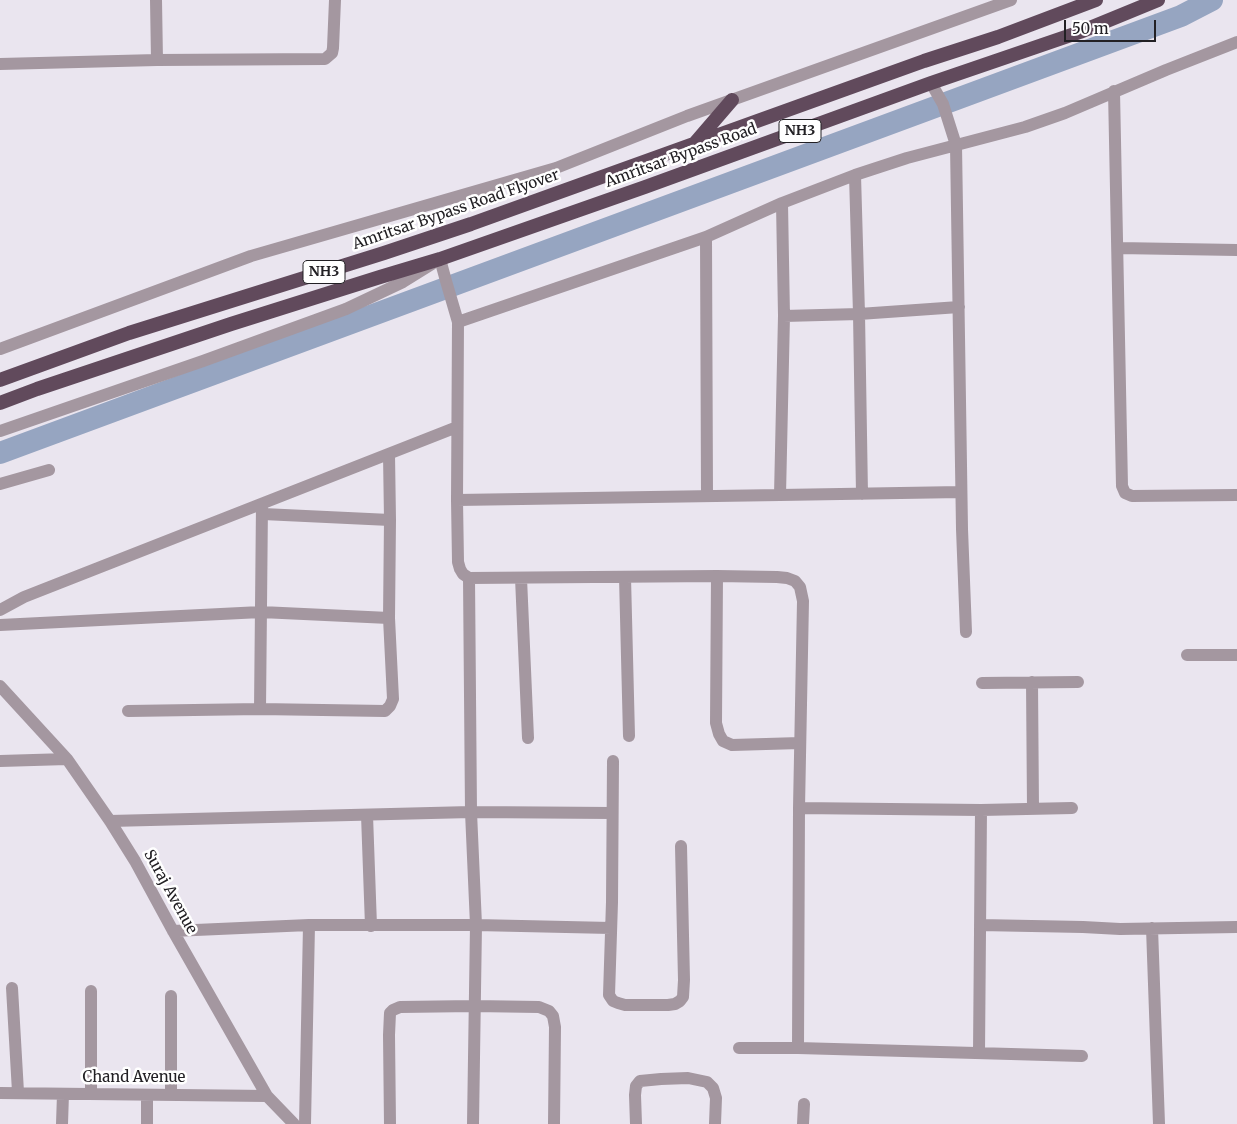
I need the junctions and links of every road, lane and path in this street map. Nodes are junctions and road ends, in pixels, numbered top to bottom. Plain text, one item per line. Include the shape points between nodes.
1 (156, 0) edge
2 (335, 0) edge
3 (1012, 0) edge
4 (1096, 0) edge
5 (1158, 0) edge
6 (1237, 42) edge
7 (157, 60) junction
8 (0, 64) edge
9 (932, 83) junction
10 (1114, 91) junction
11 (732, 100) junction
12 (694, 144) junction
13 (956, 145) junction
14 (856, 175) junction
15 (782, 202) junction
16 (706, 237) junction
17 (1118, 248) junction
18 (1237, 250) edge
19 (440, 259) junction
20 (959, 307) junction
21 (860, 314) junction
22 (784, 316) junction
23 (458, 322) junction
24 (0, 349) edge
25 (0, 380) edge
26 (0, 403) edge
27 (457, 427) junction
28 (0, 430) edge
29 (389, 454) junction
30 (49, 470) dead end
31 (0, 484) edge
32 (961, 492) junction
33 (862, 494) junction
34 (780, 495) junction
35 (1237, 495) edge
36 (707, 496) junction
37 (457, 500) junction
38 (262, 509) junction
39 (390, 520) junction
40 (717, 576) junction
41 (626, 577) junction
42 (469, 578) junction
43 (521, 578) junction
44 (0, 610) edge
45 (261, 612) junction
46 (389, 618) junction
47 (0, 625) edge
48 (966, 632) dead end
49 (1187, 655) dead end
50 (1237, 655) edge
51 (1032, 682) junction
52 (1078, 682) dead end
53 (982, 683) dead end
54 (0, 686) edge
55 (260, 709) junction
56 (128, 711) dead end
57 (629, 736) dead end
58 (528, 738) dead end
59 (800, 743) junction
60 (67, 760) junction
61 (0, 761) edge
62 (613, 761) dead end
63 (799, 808) junction
64 (1072, 808) dead end
65 (1033, 809) junction
66 (981, 810) junction
67 (471, 812) junction
68 (612, 813) junction
69 (367, 815) junction
70 (110, 821) junction
71 (681, 846) dead end
72 (476, 925) junction
73 (980, 925) junction
74 (309, 926) junction
75 (371, 926) junction
76 (1237, 927) edge
77 (611, 928) junction
78 (1152, 928) junction
79 (173, 931) junction
80 (12, 988) dead end
81 (91, 991) dead end
82 (170, 996) dead end
83 (474, 1006) junction
84 (739, 1048) dead end
85 (798, 1048) junction
86 (979, 1053) junction
87 (1082, 1056) dead end
88 (18, 1092) junction
89 (0, 1093) edge
90 (63, 1094) junction
91 (92, 1094) junction
92 (147, 1094) junction
93 (170, 1095) junction
94 (268, 1096) junction
95 (804, 1104) dead end
96 (62, 1124) edge
97 (147, 1124) edge
98 (294, 1124) edge
99 (305, 1124) edge
100 (390, 1124) edge
101 (473, 1124) edge
102 (554, 1124) edge
103 (636, 1124) edge
104 (715, 1124) edge
105 (803, 1124) edge
106 (1159, 1124) edge

1 - 7 street
2 - 7 street via 334,48 325,60
3 - 11 street
4 - 12 highway, Amritsar Bypass Road / NH3
5 - 9 highway, Amritsar Bypass Road / NH3 via 1080,32
6 - 10 street
7 - 8 street
9 - 13 street via 943,104
9 - 19 highway, Amritsar Bypass Road / NH3
10 - 13 street via 1026,127
10 - 17 street
11 - 12 highway
11 - 24 street via 556,168 252,256
12 - 25 highway, Amritsar Bypass Road Flyover / NH3 via 471,224 129,334
13 - 14 street
13 - 20 street
14 - 15 street
14 - 21 street
15 - 16 street
15 - 22 street
16 - 23 street
16 - 36 street
17 - 18 street
17 - 35 street via 1121,472 1124,491 1132,496
19 - 23 street
19 - 26 highway, NH3 via 231,324
19 - 28 street via 403,282 346,309
20 - 21 street
20 - 32 street
21 - 22 street
21 - 33 street
22 - 34 street
23 - 27 street
27 - 29 street
27 - 37 street
29 - 38 street
29 - 39 street
30 - 31 street
32 - 33 street
32 - 48 street
33 - 34 street
34 - 36 street
36 - 37 street
37 - 42 street via 458,562 462,574
38 - 39 street
38 - 44 street via 24,597
38 - 45 street
39 - 46 street
40 - 41 street
40 - 59 street via 787,578 800,587
40 - 59 street via 716,723 719,734 723,741 732,745
41 - 43 street
41 - 57 street
42 - 43 street
42 - 67 street
43 - 58 street
45 - 46 street
45 - 47 street
45 - 55 street
46 - 55 street via 393,699 385,711
49 - 50 street
51 - 52 street
51 - 53 street
51 - 65 street
54 - 60 street, Suraj Avenue
55 - 56 street
59 - 63 street
60 - 61 street
60 - 70 street, Suraj Avenue
62 - 68 street
63 - 66 street
63 - 85 street
64 - 65 street
65 - 66 street
66 - 73 street
67 - 68 street
67 - 69 street
67 - 72 street
68 - 77 street
69 - 70 street
69 - 75 street
70 - 79 street, Suraj Avenue
71 - 77 street via 684,980 680,1001 668,1005 625,1005 613,1001 609,995
72 - 75 street
72 - 77 street
72 - 83 street
73 - 78 street
73 - 86 street
74 - 75 street
74 - 79 street
74 - 99 street
76 - 78 street
78 - 106 street
79 - 94 street, Suraj Avenue
80 - 88 street
81 - 91 street
82 - 93 street
83 - 100 street via 400,1007 390,1013
83 - 101 street
83 - 102 street via 539,1007 553,1016
84 - 85 street
85 - 86 street
86 - 87 street
88 - 89 street, Chand Avenue
88 - 90 street, Chand Avenue
90 - 91 street, Chand Avenue
90 - 96 street
91 - 92 street, Chand Avenue
92 - 93 street, Chand Avenue
92 - 97 street
93 - 94 street, Chand Avenue
94 - 98 street, Suraj Avenue
95 - 105 street
103 - 104 street via 635,1094 640,1081 688,1078 707,1082 713,1088

